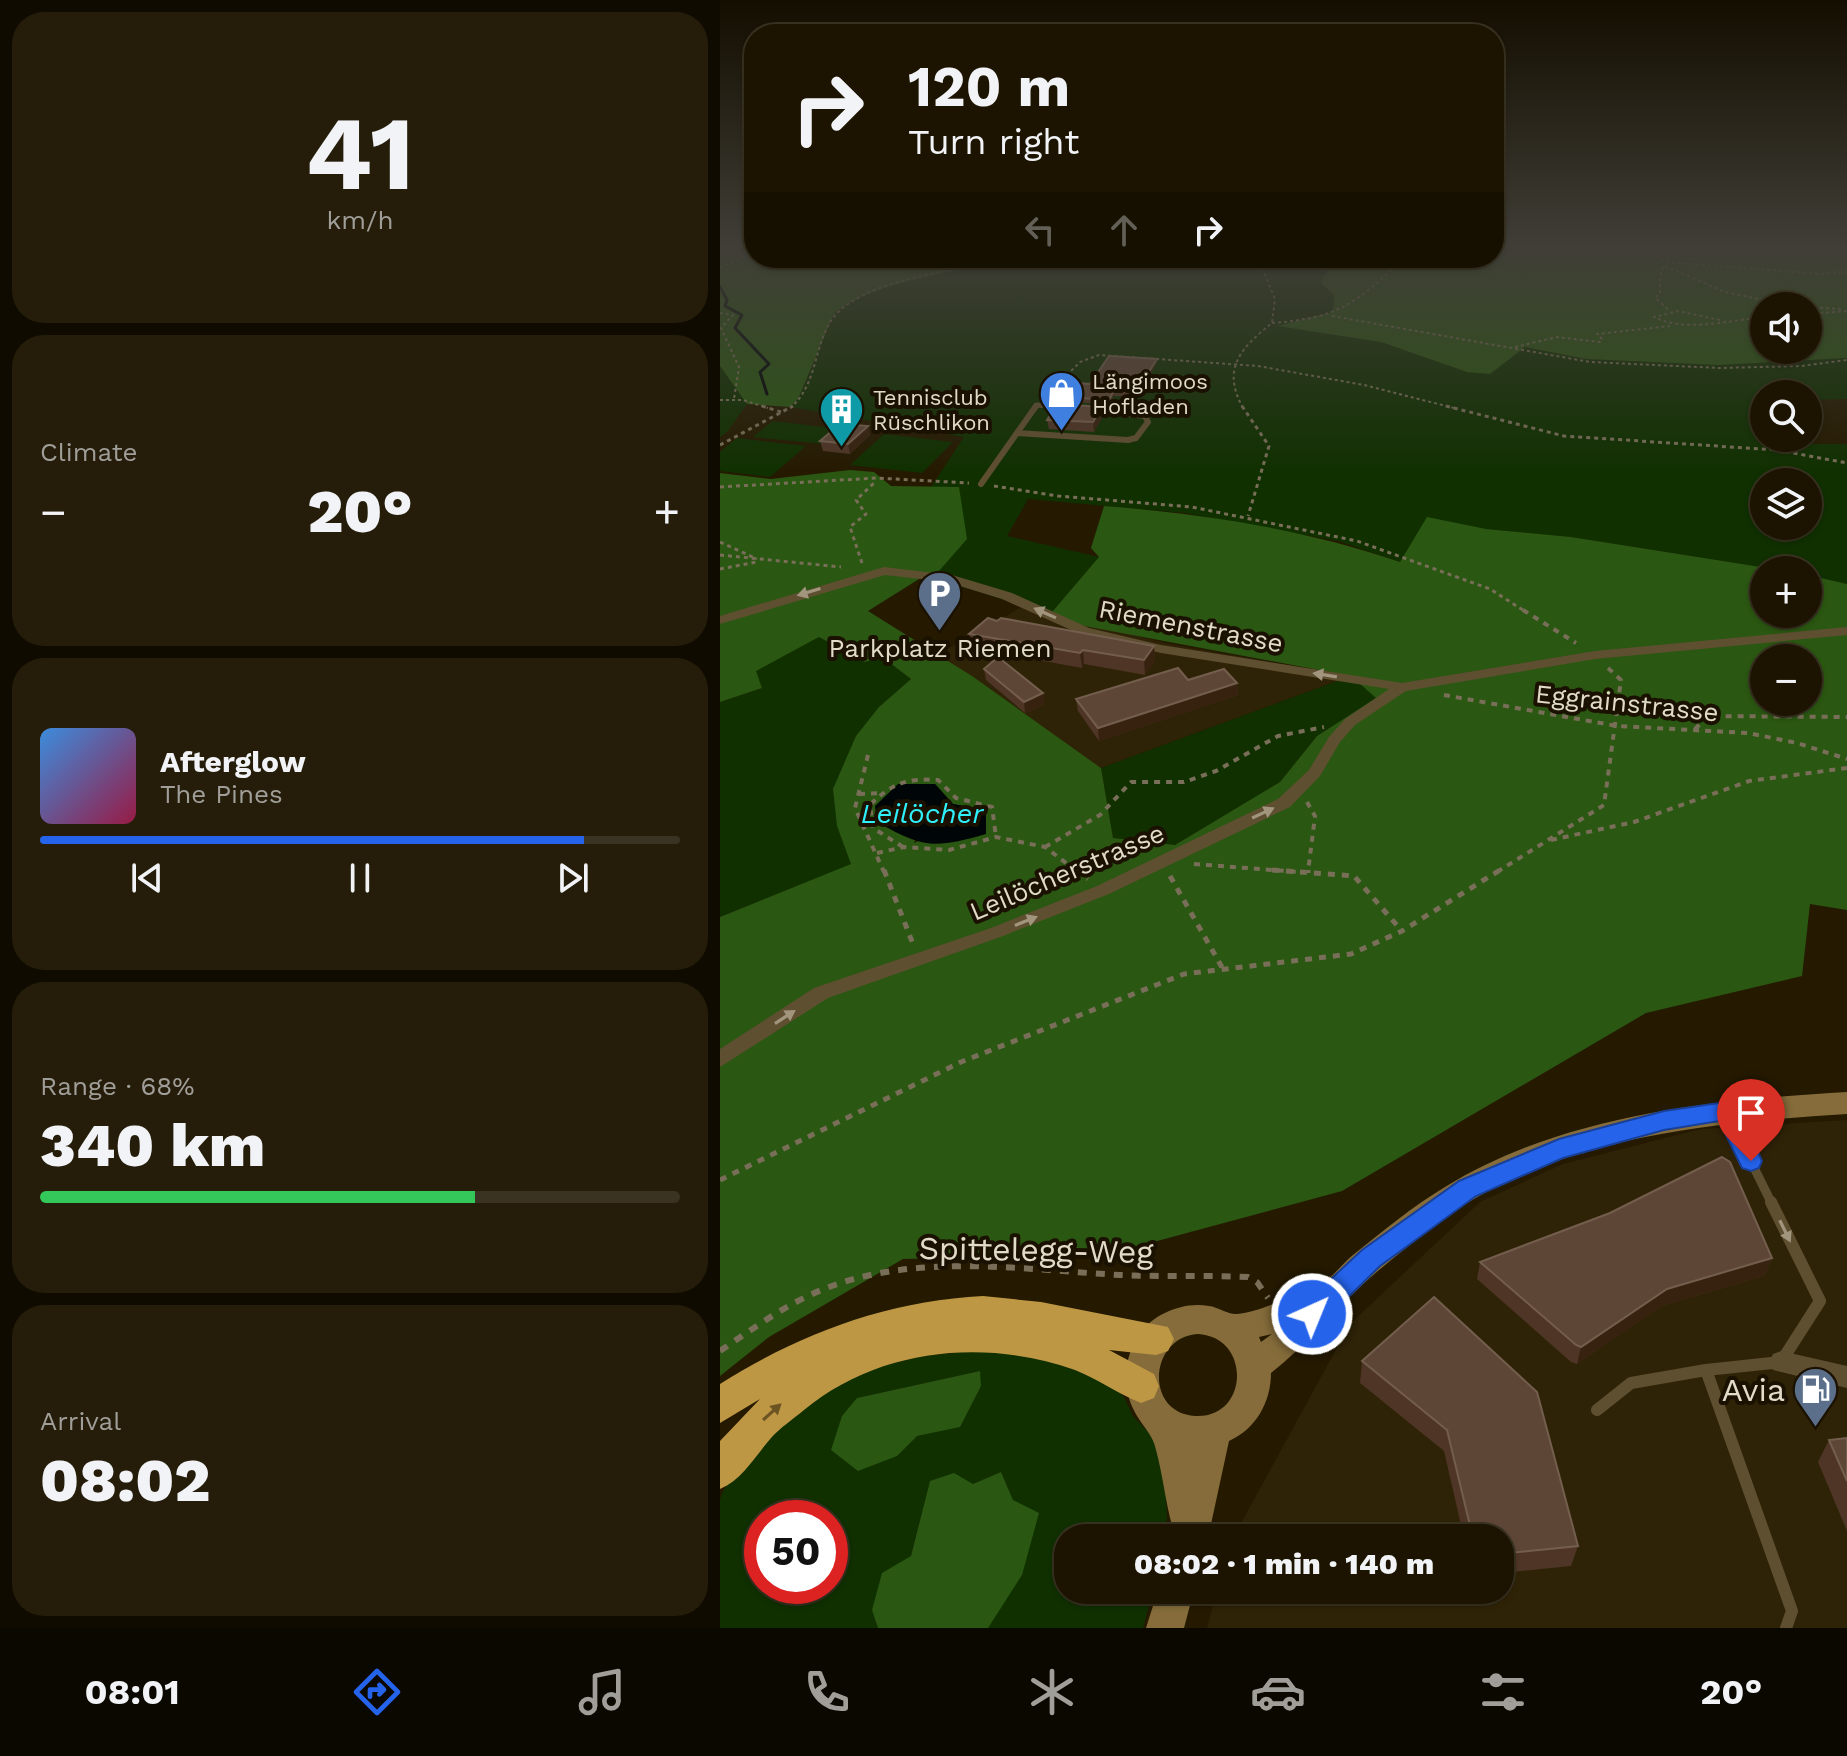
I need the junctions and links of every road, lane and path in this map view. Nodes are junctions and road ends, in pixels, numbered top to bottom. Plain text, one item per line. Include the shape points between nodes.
1 (726, 323) edge
2 (831, 323) edge
3 (1272, 323) edge
4 (1373, 323) edge
5 (1660, 323) edge
6 (1694, 323) edge
7 (1676, 325) junction
8 (1514, 347) junction
9 (1847, 360) edge
10 (1234, 364) junction
11 (734, 399) junction
12 (720, 400) edge
13 (1037, 405) junction
14 (1065, 407) edge
15 (1079, 408) edge
16 (781, 412) junction
17 (1017, 433) junction
18 (720, 445) edge
19 (1847, 463) edge
20 (876, 481) dead end
21 (981, 484) dead end
22 (720, 542) edge
23 (720, 555) edge
24 (763, 561) junction
25 (720, 569) edge
26 (864, 569) junction
27 (884, 571) junction
28 (720, 620) edge
29 (1847, 631) edge
30 (1595, 655) junction
31 (1402, 687) junction
32 (1847, 717) edge
33 (1350, 722) junction
34 (1617, 726) junction
35 (1694, 730) junction
36 (868, 755) dead end
37 (1847, 759) edge
38 (1847, 768) edge
39 (1301, 789) junction
40 (883, 793) junction
41 (859, 794) junction
42 (996, 837) junction
43 (1547, 841) junction
44 (904, 847) junction
45 (1045, 847) junction
46 (877, 853) junction
47 (1162, 861) junction
48 (1308, 873) junction
49 (1103, 890) junction
50 (1402, 931) junction
51 (918, 957) junction
52 (1223, 969) junction
53 (720, 1059) edge
54 (1847, 1103) edge
55 (1726, 1111) junction
56 (720, 1180) edge
57 (1331, 1294) junction
58 (1281, 1316) junction
59 (1234, 1330) junction
60 (1156, 1339) junction
61 (720, 1351) edge
62 (1781, 1362) junction
63 (1256, 1365) junction
64 (1706, 1370) junction
65 (1847, 1377) edge
66 (1141, 1386) junction
67 (720, 1405) edge
68 (1597, 1410) dead end
69 (1163, 1422) junction
70 (1215, 1429) junction
71 (720, 1470) edge
72 (1189, 1524) edge
73 (1195, 1524) edge
74 (1172, 1604) edge
75 (1165, 1628) edge
76 (1786, 1628) edge

1 - 11 path via 721,328 739,367
2 - 16 path via 798,399
3 - 10 path via 1249,340
4 - 8 path
5 - 7 path
6 - 7 path
7 - 8 path via 1597,334 1600,342 1557,337
8 - 9 path via 1590,362 1720,368
10 - 13 path via 1087,357
10 - 19 path via 1364,385 1564,436 1777,450
10 - 30 path via 1239,402 1269,446 1248,516 1357,541 1490,589
11 - 12 path
11 - 16 path
13 - 14 lane
13 - 17 lane
15 - 17 lane via 1135,413 1148,422 1128,440
16 - 18 path
17 - 21 lane
20 - 26 path via 856,500 866,514 850,527
22 - 24 path
23 - 24 path
24 - 25 path
24 - 26 path
26 - 27 path
27 -> 28 street
31 -> 27 street, Riemenstrasse via 1146,645 1085,631 1007,596 948,578
29 - 30 street
30 - 31 street
30 - 34 path via 1621,680
31 - 33 street, Leilöcherstrasse
31 - 34 path, Eggrainstrasse
32 - 35 path via 1708,716
33 - 39 street, Leilöcherstrasse
33 - 45 path via 1278,736 1216,771 1184,782 1131,782 1100,815
34 - 35 path, Eggrainstrasse
34 - 43 path via 1604,805
35 - 37 path, Eggrainstrasse via 1748,733
36 - 41 path
38 - 43 path via 1749,781 1634,822
47 -> 39 street, Leilöcherstrasse via 1284,803
39 - 48 path via 1315,816
40 - 41 path
40 - 42 path via 894,781 938,780 956,798 992,807
40 - 44 path via 870,805 873,828
41 - 46 path via 855,808
42 - 44 path via 949,850
42 - 45 path
43 - 50 path
44 - 46 path
45 - 49 path
46 - 51 path
47 - 48 path
47 - 49 street, Leilöcherstrasse
47 - 52 path
48 - 50 path via 1354,876
51 -> 49 street, Leilöcherstrasse
50 - 52 path via 1351,954
53 -> 51 street, Leilöcherstrasse via 821,993
52 - 56 path via 1184,974 961,1062
54 - 55 main road
55 - 57 main road via 1618,1132 1518,1164 1467,1188
55 -> 62 lane via 1820,1301
57 - 58 main road
57 - 63 main road
58 - 59 main road
58 - 61 path, Spittelegg-Weg via 1248,1277 953,1267 889,1271 826,1288 777,1312
59 - 60 main road via 1194,1320
59 - 63 main road via 1249,1345
60 - 66 main road via 1143,1361
60 - 67 highway via 1105,1335 1025,1315 923,1317 840,1338
62 - 64 lane
62 - 65 street
63 - 70 main road via 1247,1404
64 - 68 lane via 1631,1383
64 - 76 lane via 1792,1611
66 - 69 main road via 1152,1412
71 -> 66 highway via 764,1419 808,1384 856,1358 925,1338 987,1335 1055,1345 1087,1355
69 - 70 main road via 1179,1429
69 - 72 main road
70 - 73 main road
74 - 75 main road

